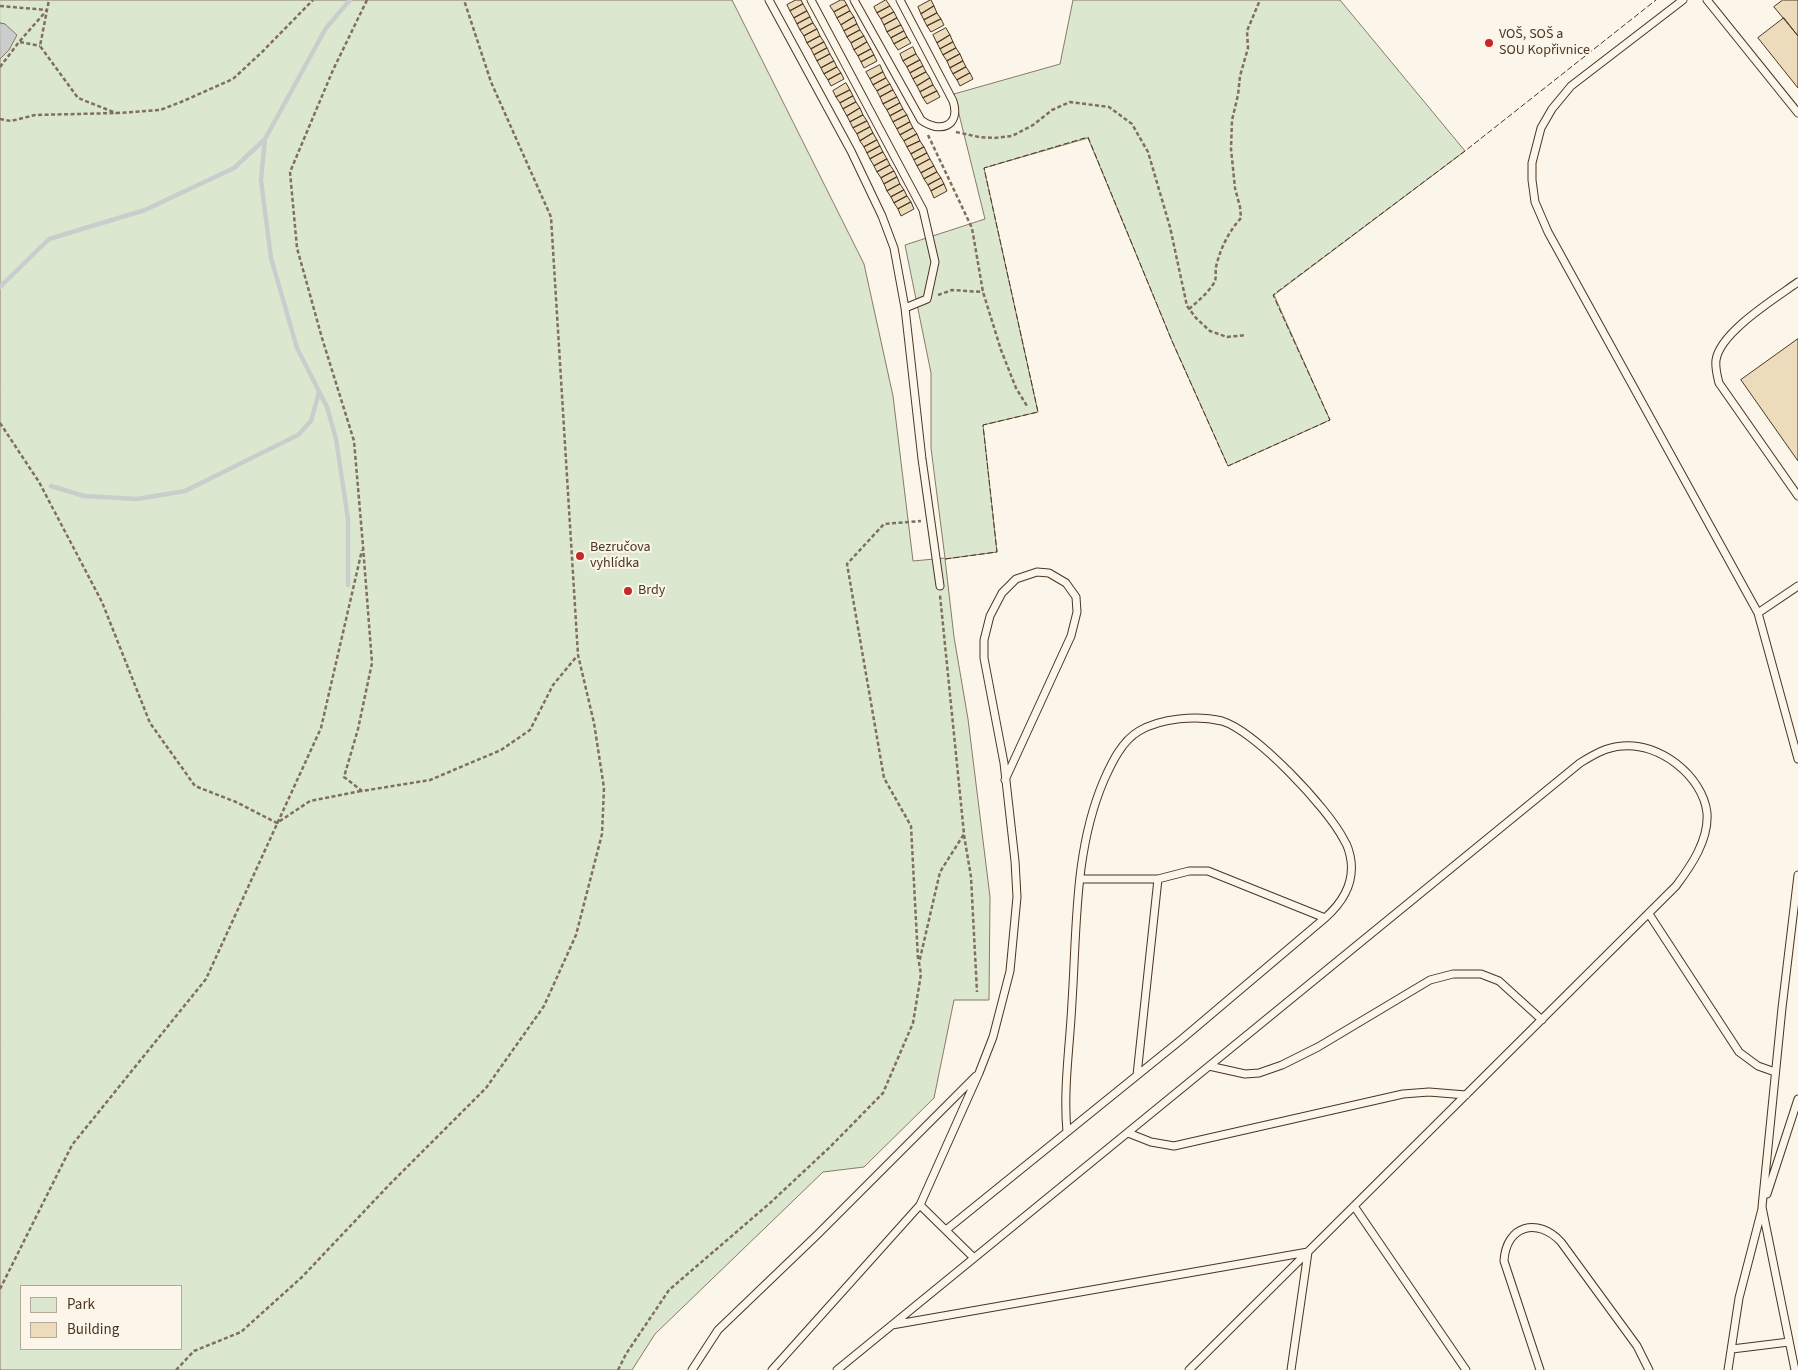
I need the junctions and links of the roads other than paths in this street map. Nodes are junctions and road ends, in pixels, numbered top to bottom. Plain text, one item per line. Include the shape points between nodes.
1 (768, 0) edge
2 (811, 0) edge
3 (854, 0) edge
4 (900, 0) edge
5 (1683, 0) edge
6 (1707, 0) edge
7 (1798, 113) edge
8 (1798, 282) edge
9 (905, 308) junction
10 (1798, 496) edge
11 (940, 586) road end
12 (1798, 586) edge
13 (1758, 613) junction
14 (1798, 759) edge
15 (1005, 780) junction
16 (1798, 875) edge
17 (1080, 879) junction
18 (1158, 879) junction
19 (1649, 914) junction
20 (1325, 918) junction
21 (1542, 1020) junction
22 (1209, 1066) junction
23 (1775, 1072) junction
24 (979, 1073) junction
25 (1137, 1075) junction
26 (1466, 1095) junction
27 (1798, 1099) edge
28 (1067, 1132) junction
29 (1128, 1133) junction
30 (920, 1205) junction
31 (1354, 1206) junction
32 (1762, 1207) junction
33 (946, 1230) junction
34 (1308, 1252) junction
35 (974, 1258) junction
36 (892, 1326) junction
37 (1789, 1342) junction
38 (1732, 1349) junction
39 (692, 1370) edge
40 (772, 1370) edge
41 (837, 1370) edge
42 (1189, 1370) edge
43 (1292, 1370) edge
44 (1466, 1370) edge
45 (1540, 1370) edge
46 (1649, 1370) edge
47 (1728, 1370) edge
48 (1794, 1370) edge

1 - 9 lane via 851,151 882,216 894,248
2 - 9 lane via 923,210 934,262 927,299
3 - 4 lane via 921,120 940,128 954,119 953,101
5 - 13 lane via 1570,86 1541,128 1532,163 1532,180 1535,202 1548,232
6 - 7 lane
8 - 10 lane via 1731,334 1716,358 1719,383
9 - 11 lane
12 - 13 lane
13 - 14 lane
15 - 15 lane via 1003,753 985,669 985,634 1002,592 1012,582 1037,572 1049,574 1070,587 1076,597 1078,612 1071,636
15 - 24 lane via 1015,861 1014,936 1003,1002
16 - 23 lane
17 - 18 lane
17 - 20 lane via 1090,816 1108,770 1124,744 1139,731 1158,723 1185,719 1213,720 1238,728 1266,751 1309,793 1342,837 1351,862 1350,878 1345,895
17 - 28 lane via 1065,1111
18 - 20 lane via 1188,871 1208,871
18 - 25 lane
19 - 21 lane
19 - 22 lane via 1676,886 1695,857 1706,824 1705,805 1685,770 1668,757 1638,746 1613,747 1580,763
19 - 23 lane via 1739,1052 1758,1066
20 - 25 lane
21 - 22 lane via 1498,982 1481,974 1453,974 1430,980 1282,1065 1245,1074
21 - 26 lane
22 - 29 lane
23 - 32 lane
24 - 30 lane
24 - 39 lane via 718,1330
25 - 28 lane
26 - 29 lane via 1403,1094 1174,1146
26 - 31 lane
27 - 32 lane
28 - 33 lane
29 - 35 lane
30 - 33 lane
30 - 40 lane
31 - 34 lane
31 - 44 lane
32 - 37 lane
32 - 38 lane via 1739,1298
33 - 35 lane
34 - 36 lane
34 - 42 lane
34 - 43 lane
35 - 36 lane
36 - 41 lane
37 - 38 lane
37 - 48 lane
38 - 47 lane
45 - 46 lane via 1504,1261 1512,1237 1530,1227 1546,1230 1561,1242 1637,1346

